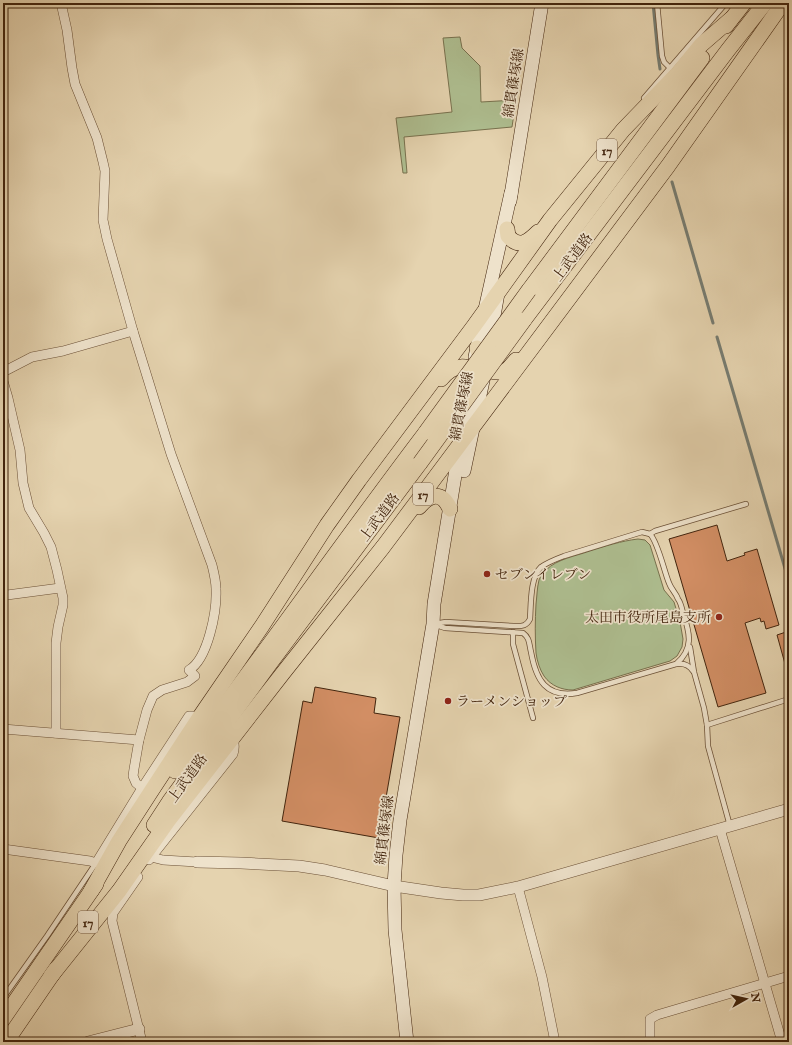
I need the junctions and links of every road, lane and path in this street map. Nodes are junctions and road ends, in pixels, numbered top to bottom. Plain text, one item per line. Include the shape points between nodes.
1 (61, 3) edge
2 (542, 3) edge
3 (656, 3) edge
4 (726, 3) edge
5 (744, 3) edge
6 (765, 3) edge
7 (783, 3) edge
8 (731, 19) junction
9 (670, 68) junction
10 (639, 103) dead end
11 (624, 121) dead end
12 (604, 145) dead end
13 (511, 193) junction
14 (550, 220) junction
15 (507, 229) junction
16 (498, 293) junction
17 (484, 314) junction
18 (133, 331) junction
19 (540, 337) junction
20 (477, 348) joint
21 (479, 369) junction
22 (3, 372) edge
23 (3, 381) edge
24 (481, 390) joint
25 (401, 422) junction
26 (475, 424) junction
27 (460, 443) junction
28 (746, 504) dead end
29 (450, 509) junction
30 (650, 534) junction
31 (383, 546) junction
32 (60, 588) junction
33 (3, 597) edge
34 (433, 624) junction
35 (513, 632) junction
36 (690, 637) junction
37 (676, 664) junction
38 (694, 672) junction
39 (789, 699) edge
40 (200, 718) junction
41 (533, 718) dead end
42 (707, 725) junction
43 (3, 729) edge
44 (56, 733) junction
45 (232, 739) junction
46 (139, 740) junction
47 (142, 788) junction
48 (789, 809) edge
49 (725, 827) junction
50 (3, 849) edge
51 (151, 857) junction
52 (198, 862) joint
53 (96, 863) junction
54 (394, 886) junction
55 (518, 887) junction
56 (91, 891) junction
57 (51, 939) junction
58 (51, 976) junction
59 (789, 976) edge
60 (766, 982) junction
61 (3, 998) edge
62 (3, 1019) edge
63 (139, 1029) junction
64 (6, 1042) edge
65 (88, 1042) edge
66 (142, 1042) edge
67 (407, 1042) edge
68 (555, 1042) edge
69 (650, 1042) edge
70 (782, 1042) edge

1 - 18 street via 75,84 104,162 104,225
2 - 13 main road, 綿貫篠塚線
3 - 9 lane via 662,56
4 - 9 lane
5 - 8 highway, 上武道路 / 17
6 - 58 highway, 上武道路 / 17, bridge via 524,320 271,662 169,802
7 - 19 highway, 17 via 670,169
8 - 14 highway, 17 via 701,45 623,130
8 - 56 highway, 上武道路 / 17, bridge via 156,796
9 - 10 lane
11 - 12 lane
13 - 15 main road, 綿貫篠塚線
13 - 17 main road, 綿貫篠塚線
14 - 15 highway via 524,243 516,243 510,239
14 - 16 highway, 17
15 - 16 main road, 綿貫篠塚線
16 - 17 highway, 17
16 - 21 main road, 綿貫篠塚線
17 - 20 main road, 綿貫篠塚線
17 - 25 highway, 17
18 - 22 street via 32,357
18 - 46 street via 171,454 212,565 216,588 214,613 203,654 189,670 195,676 187,682 152,696
19 - 21 highway via 505,371 496,373
19 - 26 highway, 17
20 - 21 highway
21 - 24 highway via 476,376
21 - 25 highway via 462,367 450,370
21 - 27 main road, 綿貫篠塚線
23 - 32 street via 20,450 28,508 51,548
24 - 26 main road, 綿貫篠塚線
25 - 40 highway, 17 via 327,525
26 - 27 highway, 17
26 - 34 main road, 綿貫篠塚線 via 440,605
27 - 29 main road, 綿貫篠塚線
27 - 31 highway, 17
28 - 30 lane
29 - 31 highway via 441,497 430,498
29 - 34 main road, 綿貫篠塚線
30 - 34 lane via 642,532 564,556 542,567 536,573 533,584 530,619 527,624
30 - 36 lane via 655,541 670,588 678,598
31 - 45 highway, 17
32 - 33 street
32 - 44 street via 63,598 56,643
34 - 35 lane via 445,628
34 - 54 main road, 綿貫篠塚線 via 400,820
35 - 37 lane via 527,636 537,674 550,690 560,694 577,693
35 - 41 lane via 513,644
36 - 37 lane via 686,653
36 - 38 lane
37 - 38 lane via 686,664
38 - 42 lane
39 - 42 lane
40 - 47 street via 189,716
40 - 56 highway, 17 via 119,840
42 - 49 lane via 708,746
43 - 44 street
44 - 46 street
45 - 51 street via 235,749 233,754
45 - 58 highway, 17
46 - 47 street via 133,776
47 - 53 street
48 - 49 street
49 - 55 street
49 - 60 street
50 - 53 street
51 - 52 street
51 - 63 street via 113,913 112,921
52 - 54 street via 299,866
53 - 57 lane
54 - 55 street via 463,895 479,895
54 - 67 main road, 綿貫篠塚線 via 395,930
55 - 68 street via 542,977
56 - 57 highway, 上武道路 / 17
57 - 61 lane
57 - 62 highway, 上武道路 / 17
58 - 64 highway, 上武道路 / 17
59 - 60 street
60 - 69 street via 657,1015 650,1019
60 - 70 street
63 - 65 street
63 - 66 street

